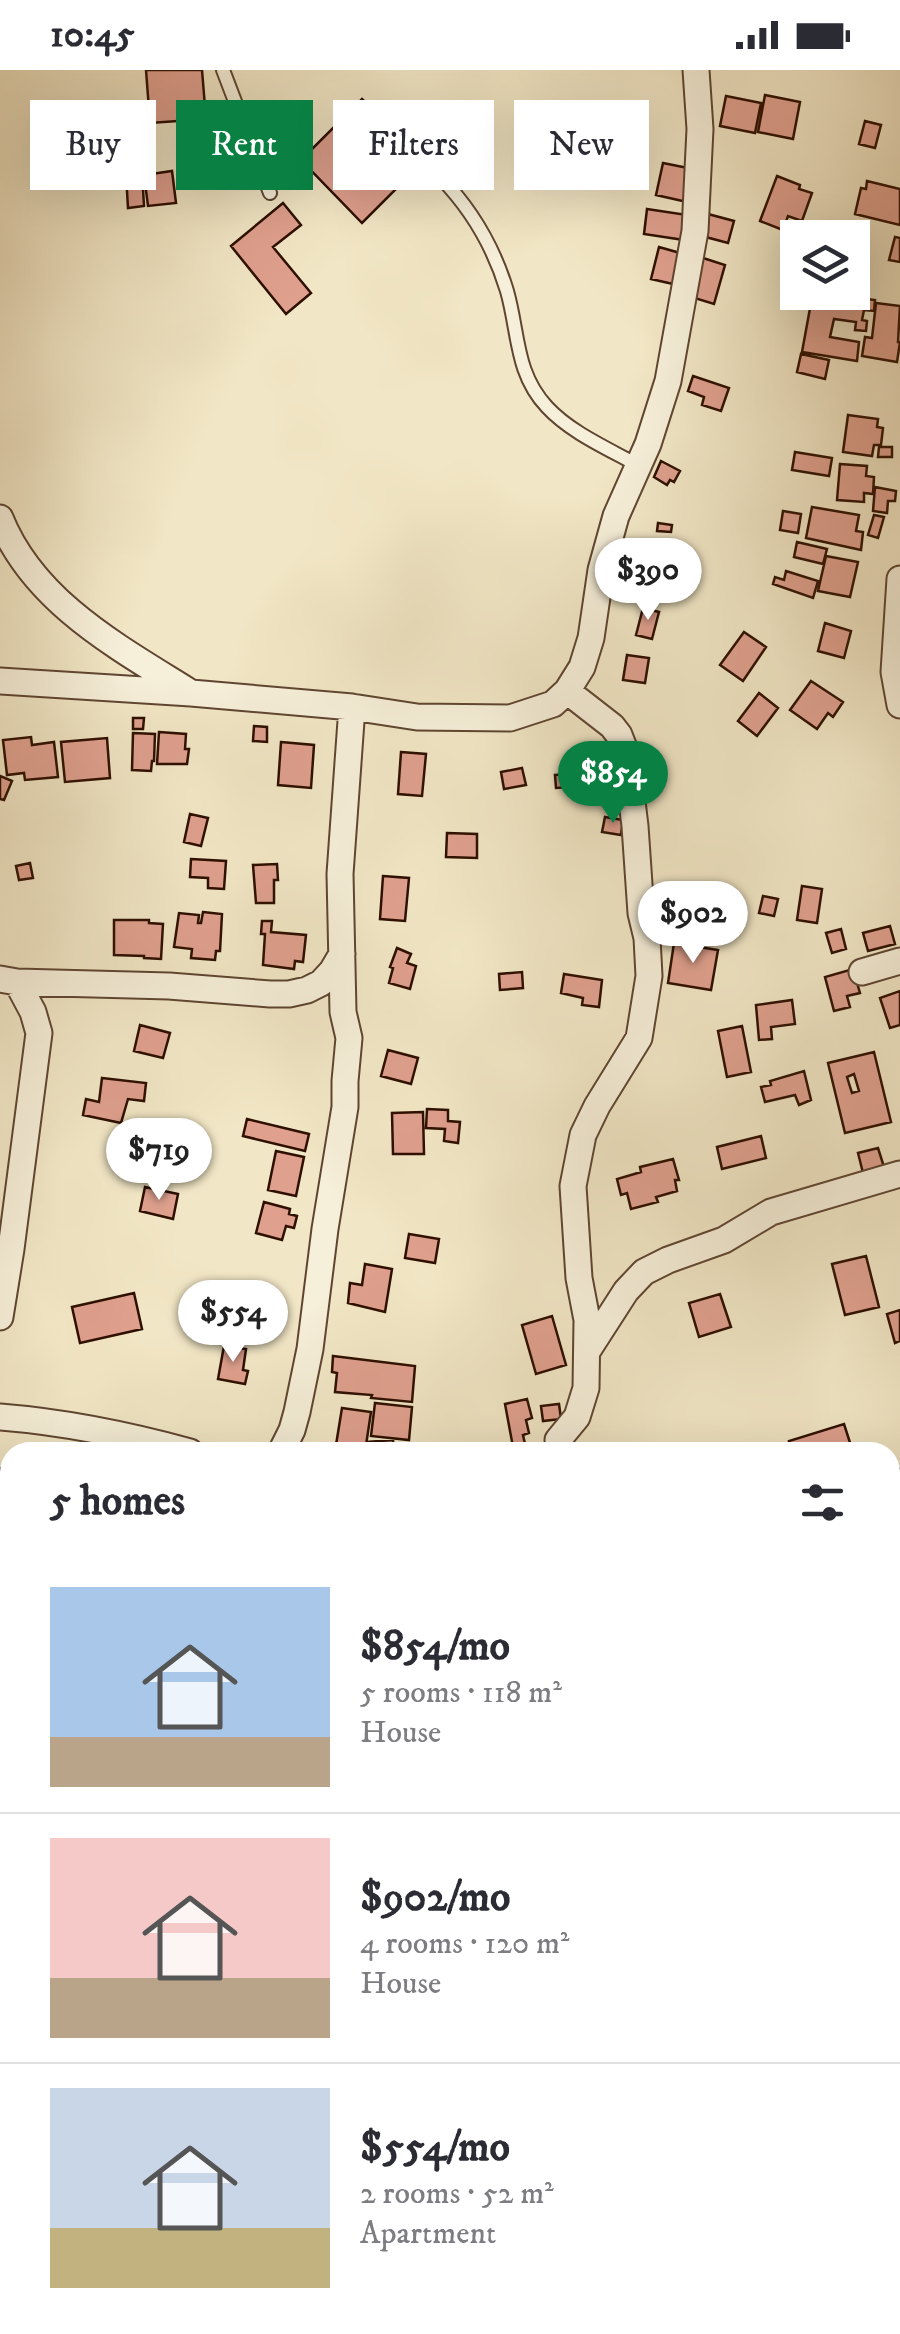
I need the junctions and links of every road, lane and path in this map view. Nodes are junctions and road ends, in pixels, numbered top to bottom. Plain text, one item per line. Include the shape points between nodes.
1 (223, 70) edge
2 (696, 70) edge
3 (451, 190) edge
4 (270, 192) dead end
5 (639, 466) junction
6 (0, 518) edge
7 (900, 579) edge
8 (0, 681) edge
9 (567, 691) junction
10 (190, 693) junction
11 (900, 705) edge
12 (352, 707) junction
13 (343, 953) junction
14 (900, 962) edge
15 (862, 972) dead end
16 (8, 980) edge
17 (307, 990) junction
18 (343, 1012) junction
19 (900, 1174) edge
20 (0, 1317) edge
21 (588, 1350) junction
22 (0, 1416) edge
23 (558, 1440) dead end
24 (147, 1442) edge
25 (286, 1442) edge

1 - 4 lane
2 - 5 street via 695,231 668,381
3 - 5 lane via 481,227 508,294 522,364 546,407
5 - 9 street via 601,570 592,638
6 - 10 street via 19,554 67,608
7 - 11 street via 894,672
8 - 10 street
9 - 12 street via 554,704 510,718 417,717
9 - 21 street via 612,726 626,752 649,976 639,1038 583,1136 573,1186
10 - 12 street
12 - 13 street via 340,874
13 - 17 street via 328,976
13 - 18 street
14 - 15 street
16 - 17 street via 270,994
16 - 20 street via 33,1012 39,1033
17 - 18 street
18 - 25 street via 349,1038 345,1107 310,1349
19 - 21 street via 771,1212 724,1240 644,1272
21 - 23 street via 577,1417
22 - 24 street

